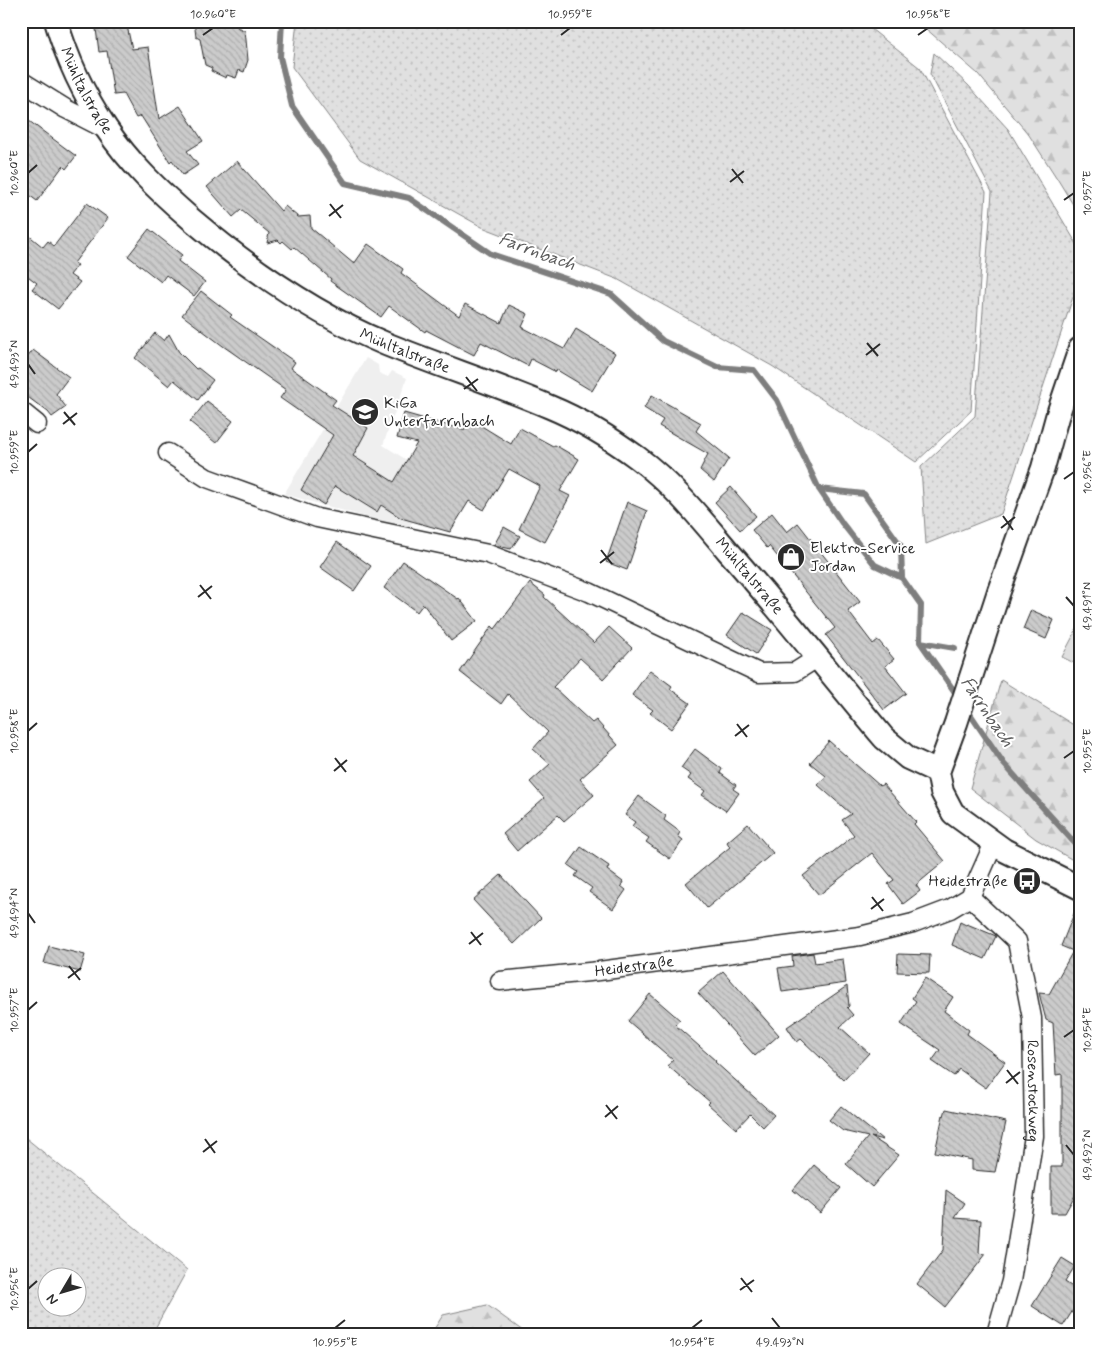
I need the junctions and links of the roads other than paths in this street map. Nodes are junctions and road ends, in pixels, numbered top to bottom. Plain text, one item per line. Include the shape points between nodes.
1 (56, 21) edge
2 (21, 81) edge
3 (107, 130) junction
4 (1080, 349) edge
5 (21, 412) edge
6 (37, 424) dead end
7 (168, 453) dead end
8 (817, 658) junction
9 (938, 772) junction
10 (994, 843) junction
11 (1080, 888) edge
12 (970, 897) junction
13 (500, 981) dead end
14 (996, 1334) edge

1 - 3 street, Mühltalstraße via 72,68
2 - 3 street
3 - 8 street, Mühltalstraße via 167,199 235,255 288,292 348,327 552,408 638,458 684,500
4 - 9 street via 1043,468
5 - 6 street
7 - 8 street via 207,478 317,518 497,557 589,592 759,673 795,672
8 - 9 street, Mühltalstraße via 884,738 908,758
9 - 10 street via 942,792 953,812
10 - 11 street
10 - 12 street
12 - 13 street, Heidestraße via 950,909 913,923 860,936
12 - 14 street, Rosenstockweg via 1017,941 1032,1018 1034,1136 1011,1281

